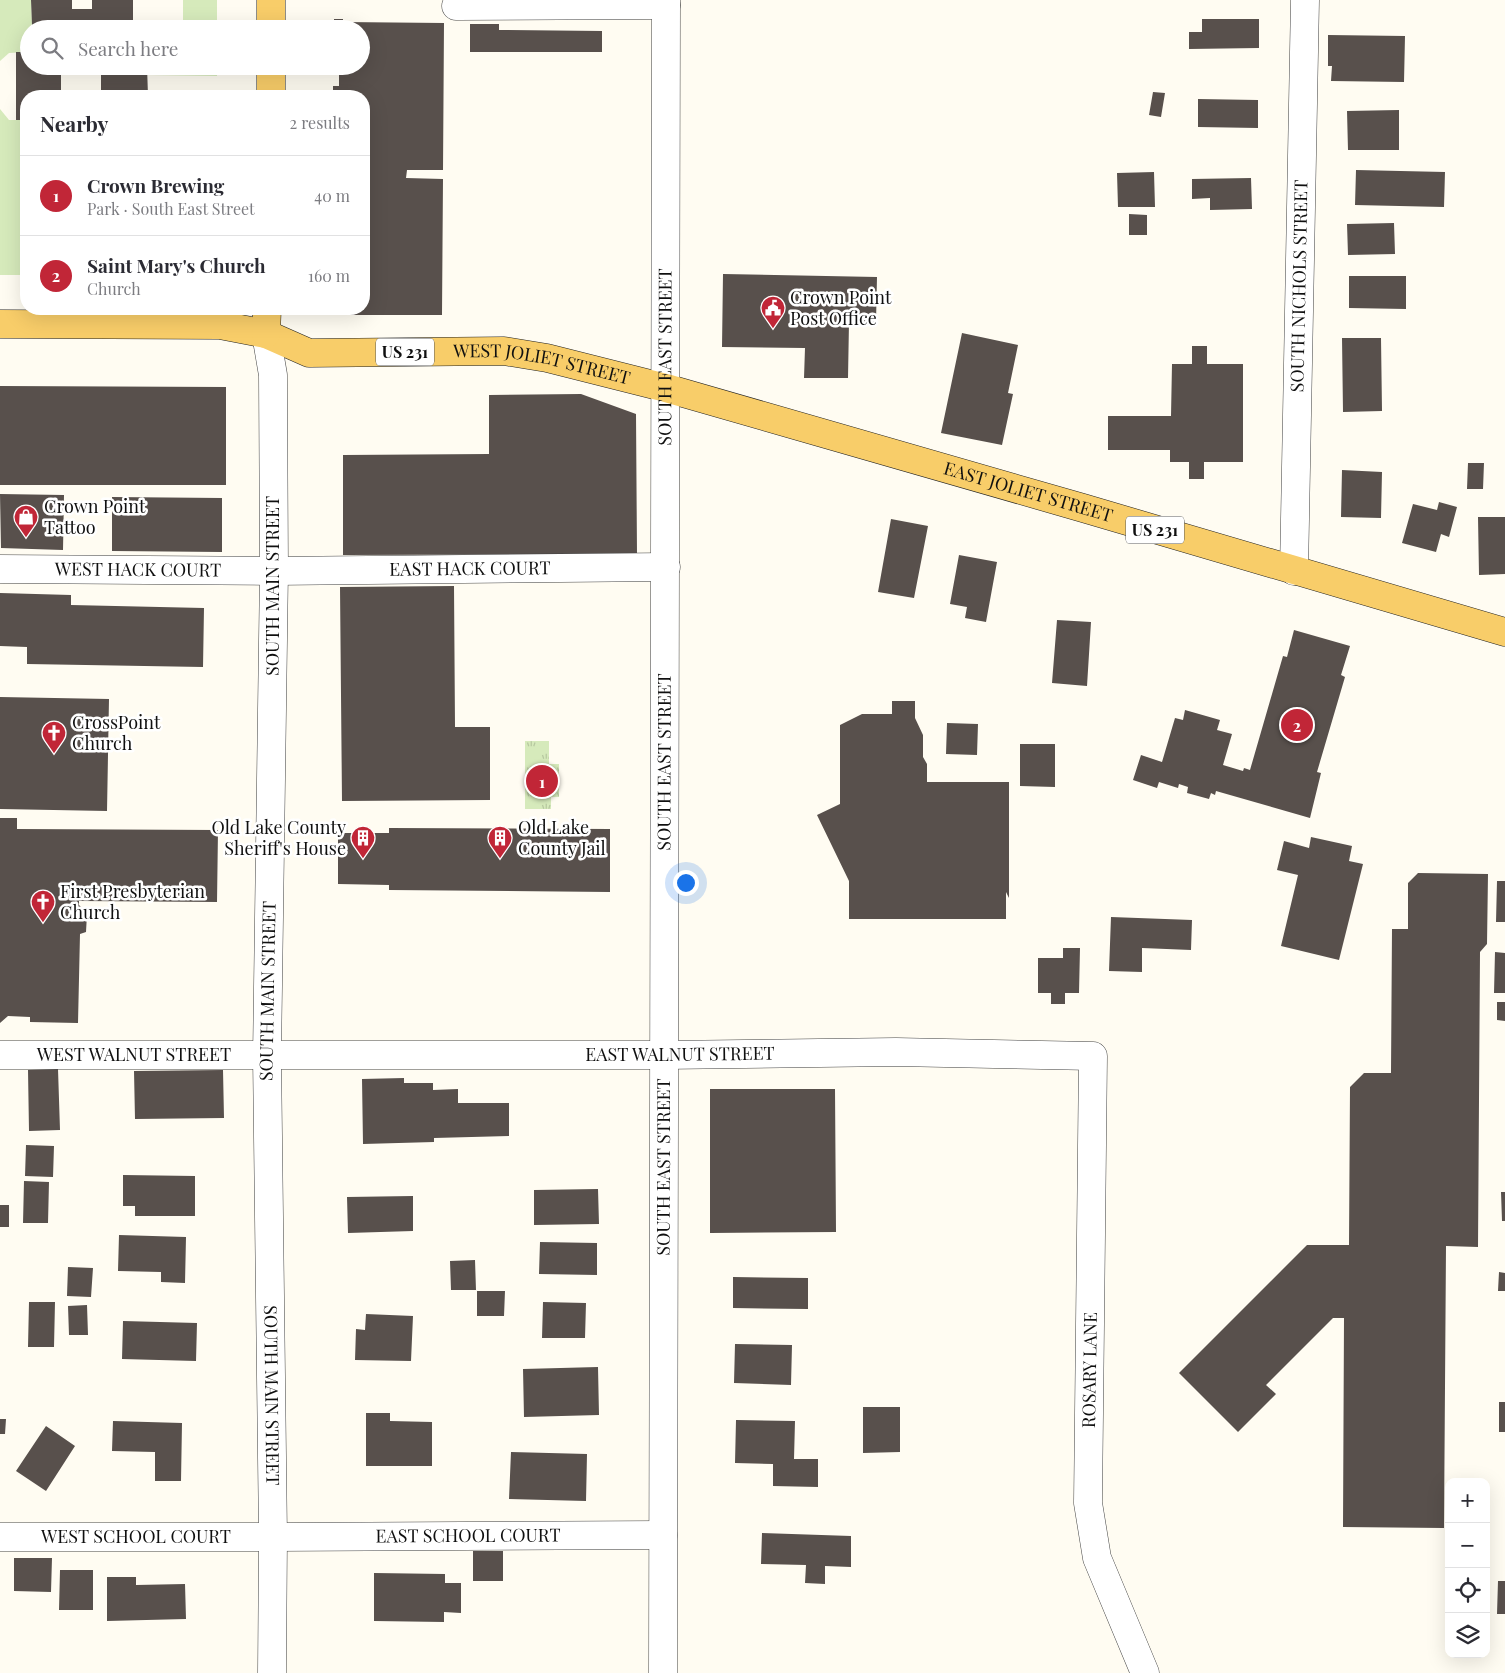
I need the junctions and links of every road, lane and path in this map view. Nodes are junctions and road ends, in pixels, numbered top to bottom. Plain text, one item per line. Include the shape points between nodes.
1 (271, 0) edge
2 (1305, 0) edge
3 (666, 3) edge
4 (456, 6) dead end
5 (271, 20) edge
6 (271, 75) edge
7 (270, 90) edge
8 (266, 321) edge
9 (0, 324) edge
10 (666, 388) junction
11 (666, 567) junction
12 (0, 569) edge
13 (1294, 571) junction
14 (274, 572) junction
15 (1505, 632) edge
16 (0, 1054) edge
17 (664, 1055) junction
18 (267, 1056) junction
19 (1093, 1056) joint
20 (663, 1535) junction
21 (0, 1537) edge
22 (273, 1537) junction
23 (272, 1673) edge
24 (663, 1673) edge
25 (1145, 1673) edge

1 - 5 main road
2 - 13 street, SOUTH NICHOLS STREET
3 - 4 street
3 - 10 street, SOUTH EAST STREET
6 - 7 main road
8 - 9 main road, WEST JOLIET STREET / US 231 via 220,325
8 - 10 main road, WEST JOLIET STREET / US 231 via 309,353 504,351 547,358
8 - 14 street, SOUTH MAIN STREET via 273,374
10 - 11 street, SOUTH EAST STREET
10 - 13 main road, EAST JOLIET STREET / US 231
11 - 14 street, EAST HACK COURT
11 - 17 street, SOUTH EAST STREET
12 - 14 street, WEST HACK COURT
13 - 15 main road, EAST JOLIET STREET / US 231
14 - 18 street, SOUTH MAIN STREET
16 - 18 street, WEST WALNUT STREET
17 - 18 street, EAST WALNUT STREET
17 - 19 street, EAST WALNUT STREET via 896,1052
17 - 20 street, SOUTH EAST STREET
18 - 22 street, SOUTH MAIN STREET
19 - 25 street, ROSARY LANE via 1088,1503 1097,1558
20 - 22 street, EAST SCHOOL COURT
20 - 24 street, SOUTH EAST STREET
21 - 22 street, WEST SCHOOL COURT
22 - 23 street, SOUTH MAIN STREET

